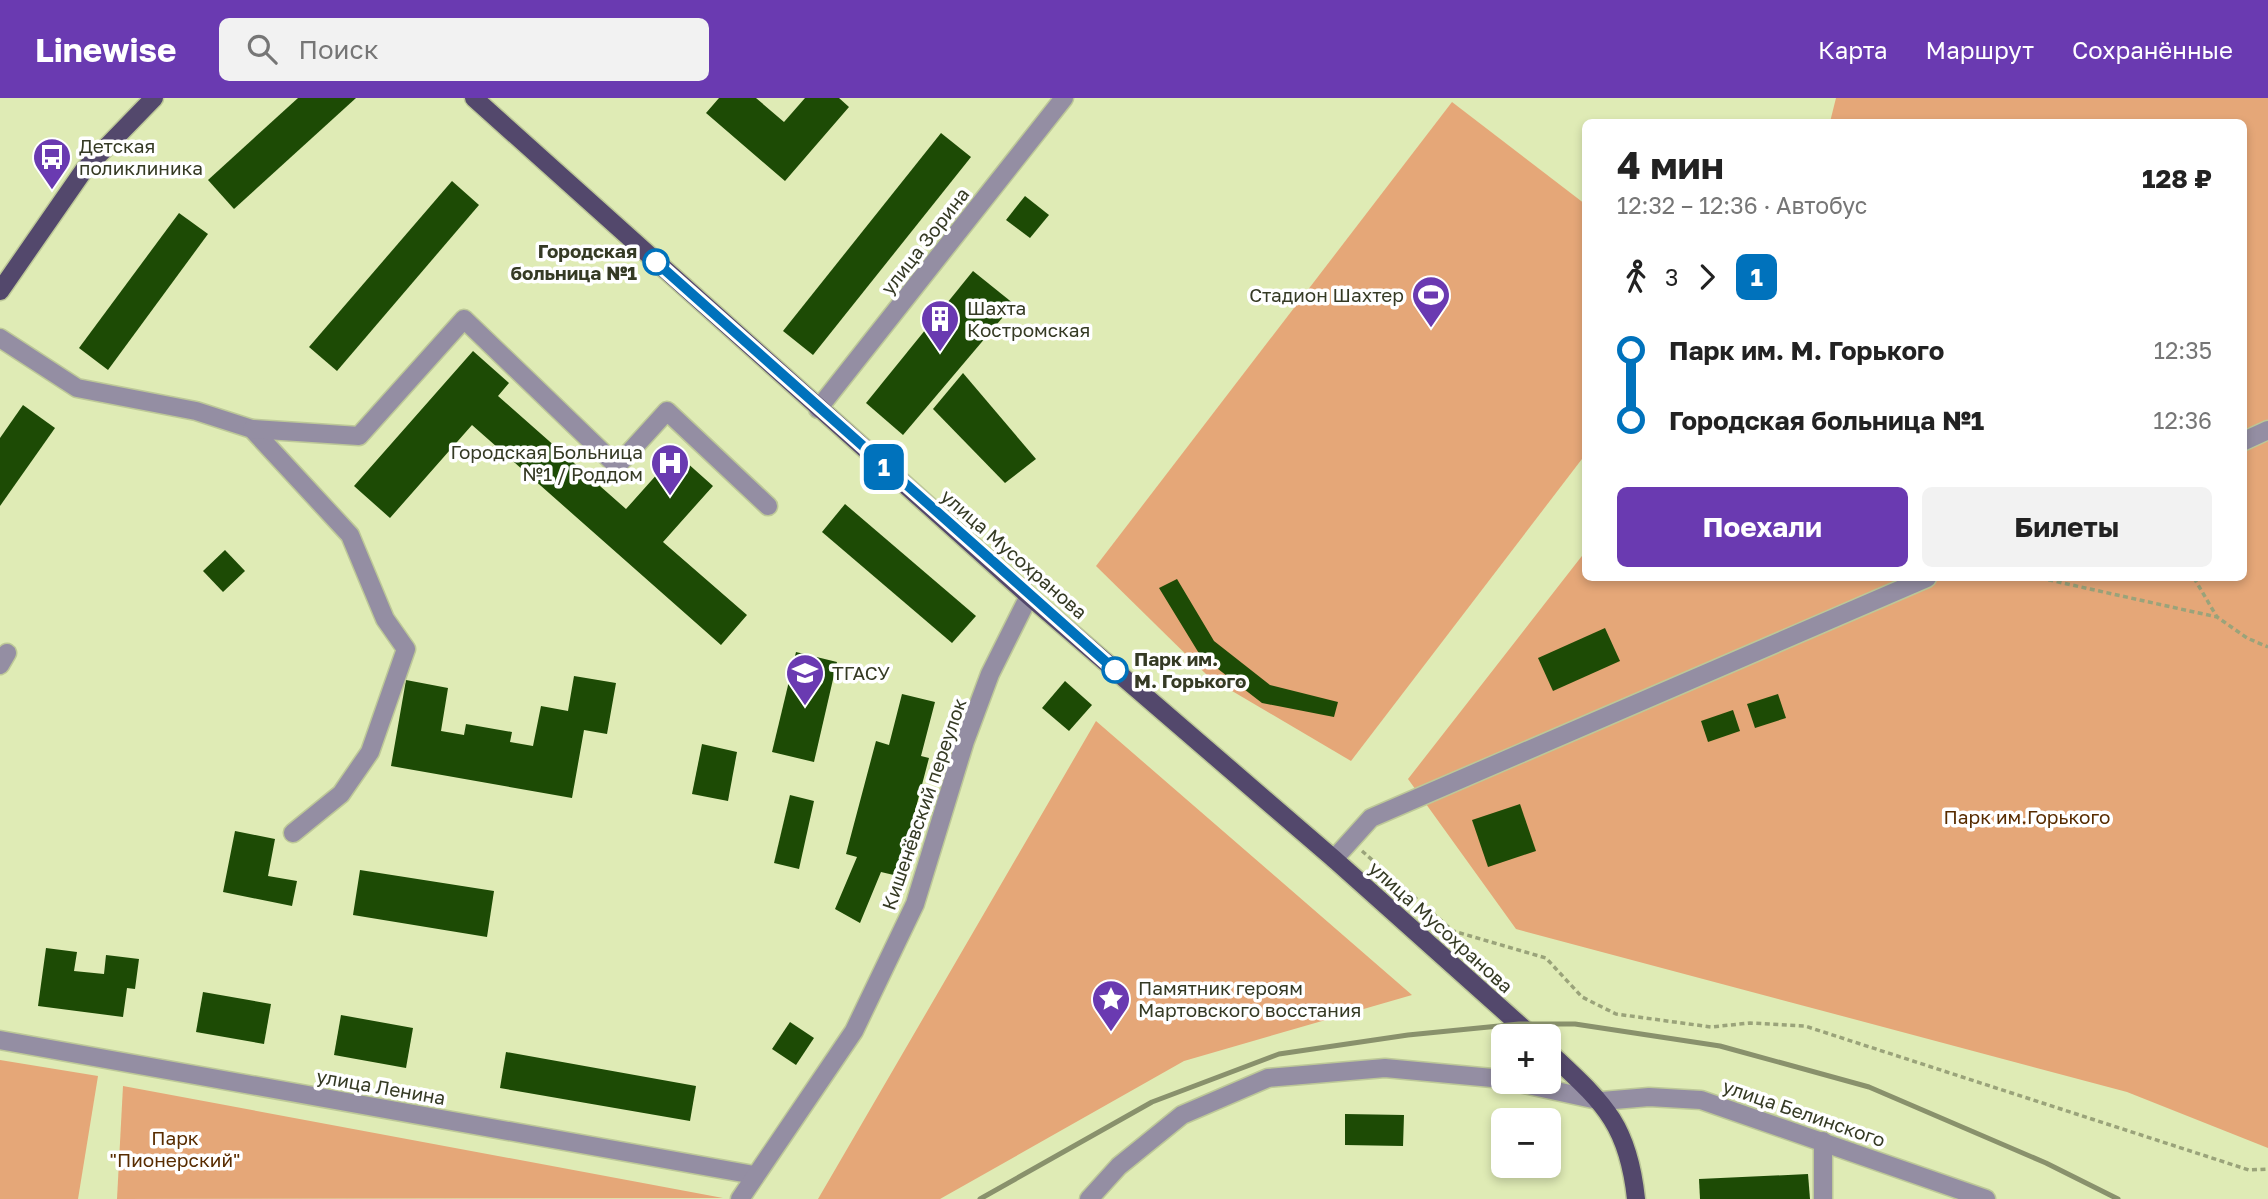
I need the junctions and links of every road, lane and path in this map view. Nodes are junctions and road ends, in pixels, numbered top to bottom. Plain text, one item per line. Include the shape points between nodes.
1 (154, 98) edge
2 (474, 98) edge
3 (1064, 98) edge
4 (0, 291) edge
5 (0, 338) edge
6 (818, 408) junction
7 (252, 429) junction
8 (2268, 430) edge
9 (2247, 440) edge
10 (768, 506) dead end
11 (1920, 581) edge
12 (2054, 581) edge
13 (2196, 581) edge
14 (1029, 596) junction
15 (2217, 617) junction
16 (2268, 647) edge
17 (293, 833) dead end
18 (1350, 841) junction
19 (1334, 859) junction
20 (1519, 1024) edge
21 (0, 1040) edge
22 (1561, 1063) edge
23 (1491, 1078) edge
24 (1561, 1092) edge
25 (1602, 1101) junction
26 (1823, 1140) junction
27 (2268, 1168) edge
28 (754, 1175) junction
29 (740, 1199) edge
30 (1089, 1199) edge
31 (1636, 1199) edge
32 (1824, 1199) edge
33 (1986, 1199) edge

1 - 4 main road via 84,170
2 - 6 main road, улица Мусохранова
3 - 6 street, улица Зорина
5 - 7 street via 77,388 195,411
6 - 14 main road, улица Мусохранова
7 - 10 street via 359,436 464,319 617,466 667,411
7 - 17 street via 350,535 385,619 407,649 369,752 341,794
8 - 9 street
11 - 18 street via 1370,818
12 - 15 path
13 - 15 path
14 - 19 main road, улица Мусохранова
14 - 28 street, Кишенёвский переулок via 986,685 915,904 854,1031
15 - 16 path
18 - 19 street
18 - 27 path via 1453,931 1546,958 1583,997 1616,1014 1712,1027 1750,1023 1805,1026 2249,1170
19 - 20 main road, улица Мусохранова
21 - 28 street, улица Ленина
22 - 25 main road
23 - 30 street via 1385,1068 1268,1078 1182,1115 1119,1166
24 - 25 street, улица Белинского
25 - 26 street, улица Белинского via 1649,1097 1700,1100
25 - 31 main road via 1633,1168
26 - 32 street
26 - 33 street, улица Белинского
28 - 29 street, Кишенёвский переулок

